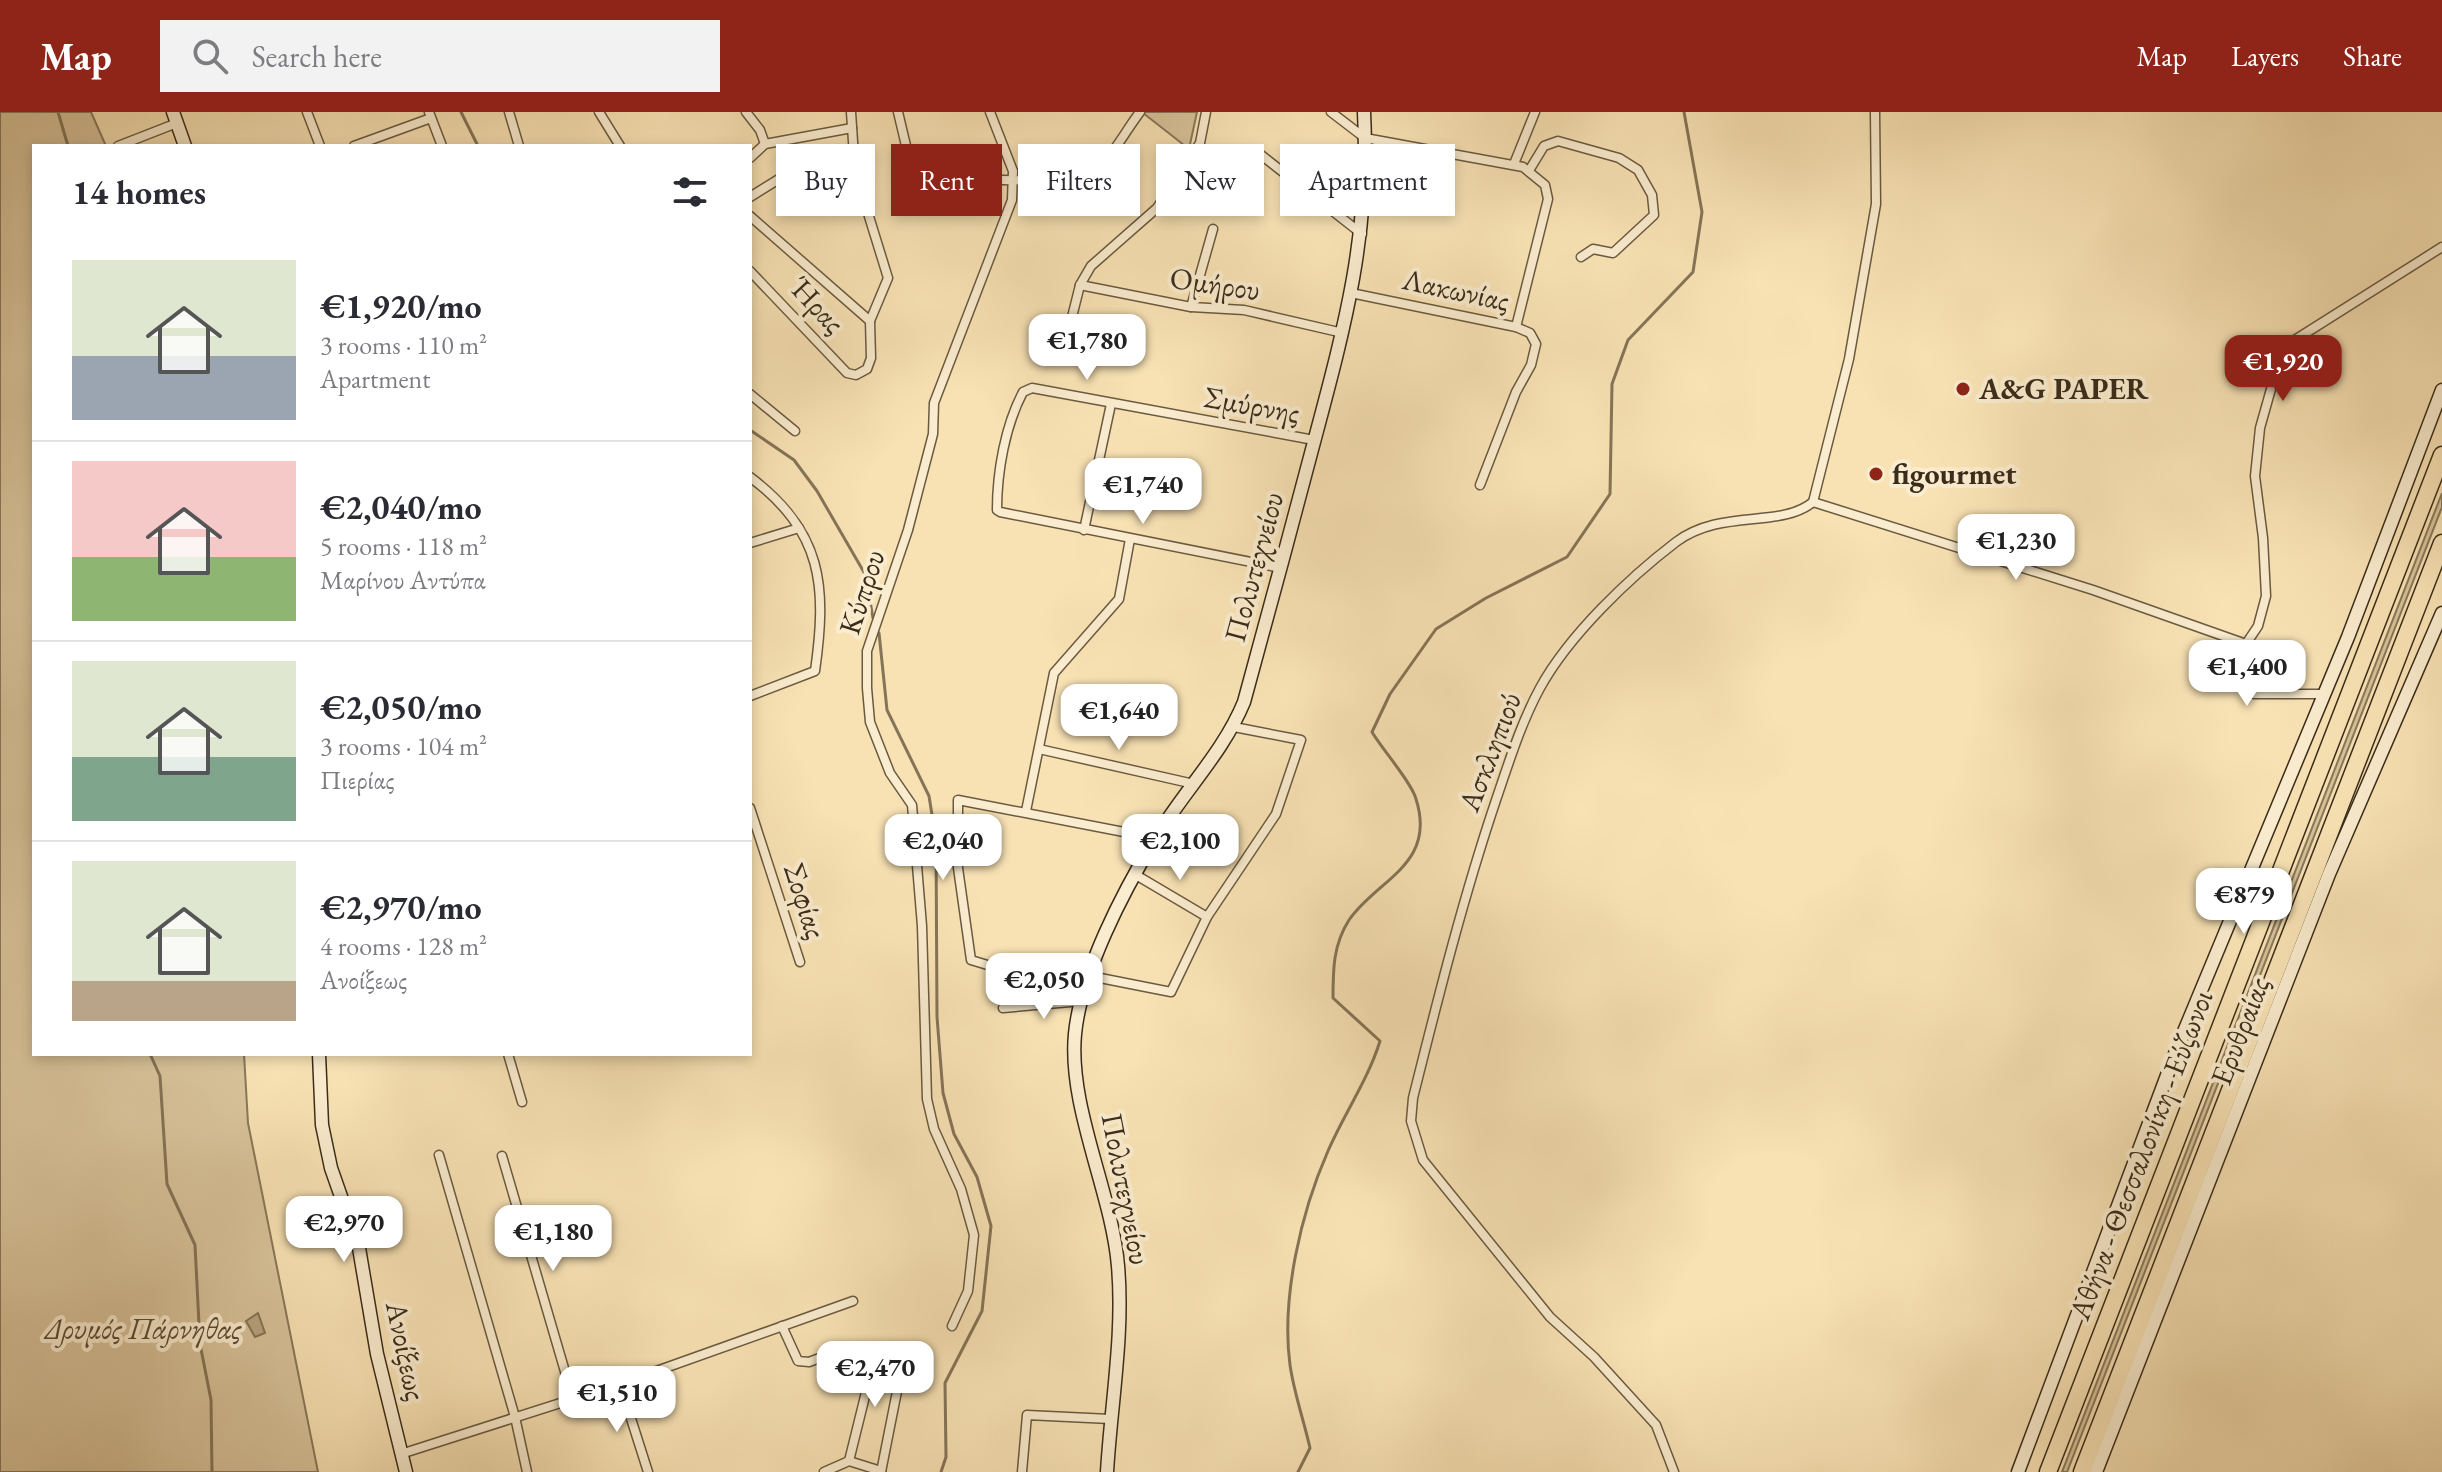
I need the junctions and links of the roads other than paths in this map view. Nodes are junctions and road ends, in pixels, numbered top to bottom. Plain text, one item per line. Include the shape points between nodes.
1 (307, 112) edge
2 (509, 112) edge
3 (599, 112) edge
4 (746, 112) edge
5 (851, 112) edge
6 (898, 112) edge
7 (990, 112) edge
8 (1140, 112) edge
9 (1206, 112) edge
10 (1331, 112) edge
11 (1364, 112) edge
12 (1535, 112) edge
13 (1875, 112) edge
14 (430, 115) edge
15 (175, 117) edge
16 (852, 128) junction
17 (1365, 138) junction
18 (122, 144) edge
19 (184, 144) edge
20 (319, 144) edge
21 (359, 144) edge
22 (441, 144) edge
23 (518, 144) edge
24 (619, 144) edge
25 (765, 144) junction
26 (853, 144) edge
27 (752, 156) edge
28 (1264, 157) edge
29 (1514, 164) junction
30 (1530, 169) junction
31 (1014, 180) junction
32 (776, 181) edge
33 (752, 196) edge
34 (867, 216) edge
35 (752, 218) edge
36 (1213, 229) dead end
37 (1362, 234) junction
38 (2442, 247) edge
39 (1581, 257) dead end
40 (752, 273) edge
41 (1080, 285) junction
42 (1351, 293) junction
43 (1191, 307) junction
44 (870, 321) junction
45 (1516, 327) junction
46 (1069, 329) dead end
47 (1343, 333) junction
48 (2442, 390) edge
49 (752, 396) edge
50 (1111, 404) junction
51 (795, 431) dead end
52 (1314, 440) junction
53 (2442, 455) edge
54 (752, 479) edge
55 (1480, 485) dead end
56 (1813, 502) junction
57 (799, 528) junction
58 (1084, 530) junction
59 (1130, 539) junction
60 (752, 542) edge
61 (2442, 543) edge
62 (1281, 568) junction
63 (2442, 613) edge
64 (2246, 644) junction
65 (2324, 694) junction
66 (752, 695) edge
67 (1234, 727) junction
68 (1039, 749) junction
69 (1194, 784) junction
70 (1026, 811) junction
71 (752, 814) edge
72 (1155, 838) junction
73 (1136, 875) junction
74 (1207, 917) junction
75 (800, 962) dead end
76 (1091, 971) junction
77 (1083, 1001) junction
78 (1003, 1008) dead end
79 (319, 1056) edge
80 (509, 1056) edge
81 (522, 1102) dead end
82 (439, 1155) dead end
83 (502, 1156) dead end
84 (853, 1301) dead end
85 (782, 1326) junction
86 (952, 1326) dead end
87 (905, 1351) dead end
88 (620, 1384) junction
89 (573, 1399) junction
90 (515, 1417) junction
91 (1110, 1419) junction
92 (404, 1453) junction
93 (849, 1461) junction
94 (881, 1471) edge
95 (406, 1472) edge
96 (527, 1472) edge
97 (648, 1472) edge
98 (824, 1472) edge
99 (1022, 1472) edge
100 (1107, 1472) edge
101 (1674, 1472) edge
102 (2018, 1472) edge
103 (2048, 1472) edge
104 (2082, 1472) edge
105 (2096, 1472) edge

1 - 20 street
2 - 23 street
3 - 24 street
4 - 25 street
5 - 16 street
6 - 31 street via 913,175
7 - 31 street
8 - 31 street via 1094,171 1081,178
9 - 41 street via 1200,143 1157,208 1091,266
10 - 17 street
11 - 17 main road, Πολυτεχνείου
12 - 29 street
13 - 56 street via 1876,204 1849,359
14 - 21 street
14 - 22 street
15 - 18 street
15 - 19 main road
16 - 25 street
16 - 26 street
17 - 29 street
17 - 37 main road, Πολυτεχνείου
25 - 27 street
28 - 37 street
29 - 30 street
30 - 39 street via 1544,146 1562,141 1626,161 1647,182 1654,202 1651,220 1613,253 1593,249
30 - 45 street via 1545,185 1548,199
31 - 86 street, Κύπρου via 1012,200 934,403 933,434 908,530 867,651 870,722 890,773 912,805 927,1099 974,1235 968,1291
32 - 33 street
34 - 44 street via 888,278
35 - 44 street
36 - 43 street
37 - 42 main road, Πολυτεχνείου
38 - 64 street via 2283,350 2260,428 2255,476 2266,596 2258,626
40 - 44 street, Ήρας via 847,373 867,369
41 - 43 street, Ομήρου
41 - 46 street
42 - 45 street, Λακωνίας
42 - 47 main road, Πολυτεχνείου
43 - 47 street, Ομήρου via 1244,310
45 - 55 street, Λακωνίας via 1530,333 1534,354
47 - 52 main road, Πολυτεχνείου
48 - 65 main road
49 - 51 street
50 - 52 street, Σμύρνης
50 - 58 street
50 - 58 street, Σμύρνης via 1032,388 1023,392 1006,438 997,510
52 - 62 main road, Πολυτεχνείου
53 - 103 highway, Αθήνα - Θεσσαλονίκη - Εύζωνοι
54 - 57 street
56 - 64 street
56 - 101 street, Ασκληπιού via 1790,515 1722,520 1687,535 1655,558 1570,644 1548,676 1517,740 1474,864 1413,1098 1411,1121 1423,1160 1550,1317 1656,1425
57 - 60 street
57 - 66 street via 822,592 815,671
58 - 59 street
59 - 62 street
59 - 68 street via 1119,599 1054,673
61 - 104 highway, Αθήνα - Θεσσαλονίκη - Εύζωνοι
62 - 67 main road, Πολυτεχνείου
63 - 105 main road, Ερυθραίας via 2329,874
64 - 65 street via 2244,686 2249,691
65 - 102 main road via 2178,1046
67 - 69 main road, Πολυτεχνείου
67 - 74 street via 1301,740 1276,814
68 - 69 street
68 - 70 street
69 - 72 main road, Πολυτεχνείου
70 - 72 street
70 - 76 street via 958,800 958,868 971,960 994,967
71 - 75 street, Σοφίας
72 - 73 main road, Πολυτεχνείου
73 - 74 street
73 - 76 main road, Πολυτεχνείου
74 - 76 street via 1171,992
76 - 77 main road, Πολυτεχνείου
77 - 78 street
77 - 91 main road, Πολυτεχνείου via 1075,1034 1076,1071 1118,1265
79 - 92 main road, Ανοίξεως via 322,1125 331,1168 359,1248 377,1354
80 - 81 street
82 - 90 street
83 - 89 street
84 - 85 street
85 - 88 street
85 - 93 street via 798,1361 849,1347 865,1357 869,1380
87 - 94 street
88 - 89 street
88 - 97 street
89 - 90 street
90 - 92 street
90 - 96 street
91 - 99 street via 1027,1415
91 - 100 main road, Πολυτεχνείου
92 - 95 main road, Ανοίξεως
93 - 94 street
93 - 98 street

